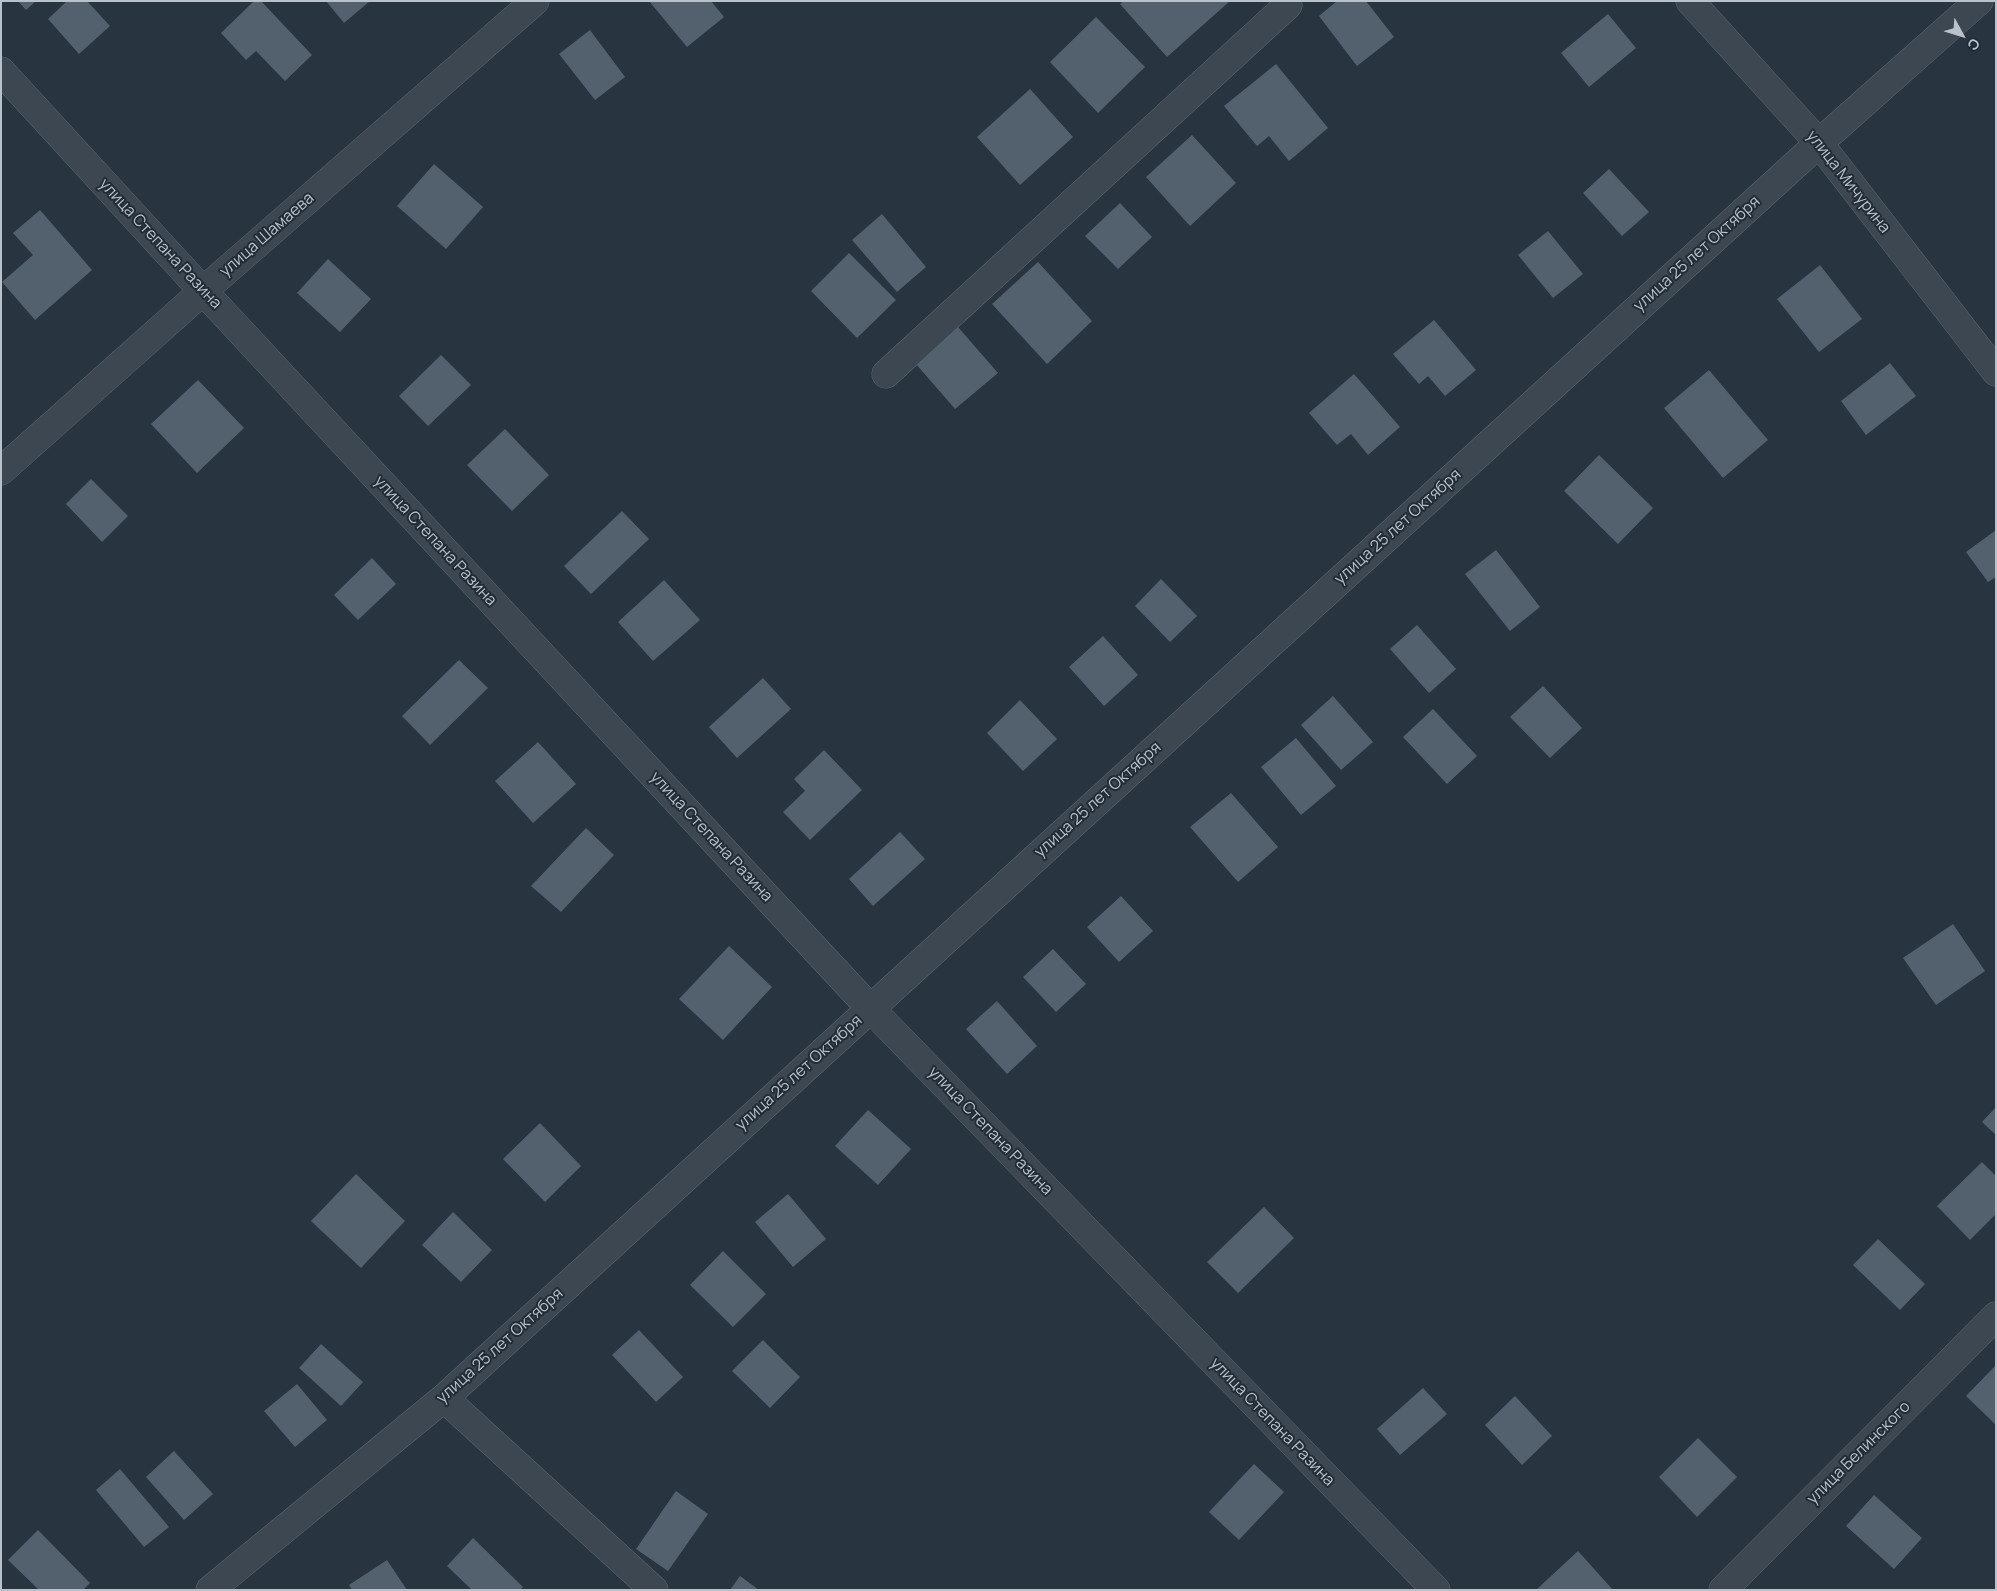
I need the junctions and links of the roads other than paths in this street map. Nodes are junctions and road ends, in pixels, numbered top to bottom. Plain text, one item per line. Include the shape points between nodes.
1 (535, 1) edge
2 (1285, 1) edge
3 (1690, 1) edge
4 (1979, 1) edge
5 (1, 71) edge
6 (1819, 142) junction
7 (203, 291) junction
8 (1996, 372) edge
9 (886, 374) dead end
10 (1, 470) edge
11 (870, 1008) junction
12 (1996, 1316) edge
13 (444, 1398) junction
14 (210, 1590) edge
15 (654, 1590) edge
16 (1436, 1590) edge
17 (1723, 1590) edge

1 - 7 street, улица Шамаева
2 - 9 street via 1288,5
3 - 6 street, улица Мичурина
4 - 6 street, улица 25 лет Октября
5 - 7 street, улица Степана Разина
6 - 8 street, улица Мичурина
6 - 11 street, улица 25 лет Октября
7 - 10 street, улица Шамаева
7 - 11 street, улица Степана Разина
11 - 13 street, улица 25 лет Октября
11 - 16 street, улица Степана Разина
12 - 17 street, улица Белинского
13 - 14 street, улица 25 лет Октября
13 - 15 street

